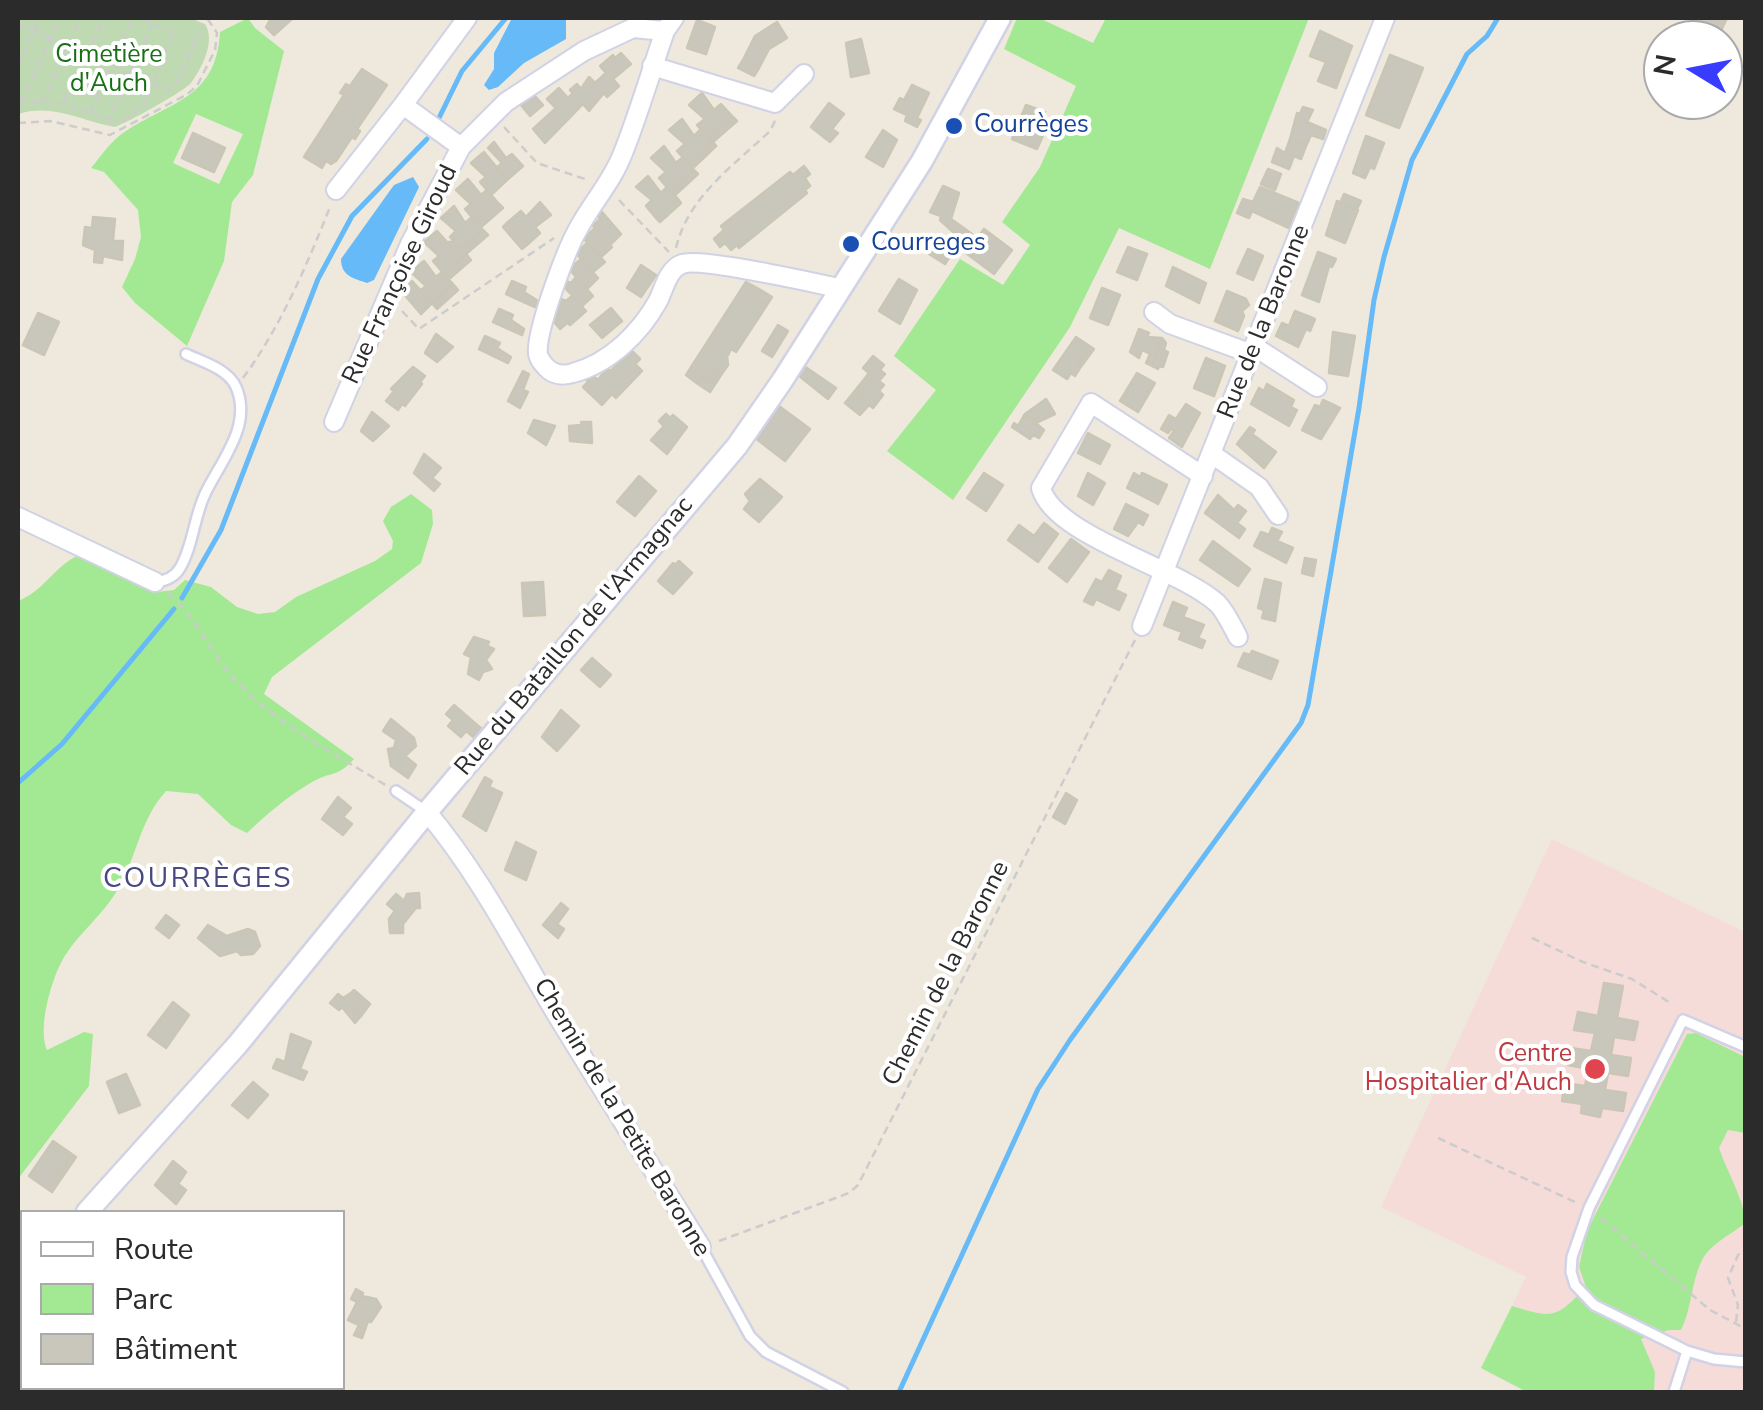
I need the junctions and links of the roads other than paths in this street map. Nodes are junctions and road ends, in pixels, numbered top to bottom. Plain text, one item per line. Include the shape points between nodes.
1 (467, 18) edge
2 (1000, 18) edge
3 (1385, 18) edge
4 (670, 24) edge
5 (652, 66) junction
6 (804, 74) dead end
7 (403, 105) junction
8 (461, 147) junction
9 (336, 190) road end
10 (839, 288) junction
11 (1154, 312) dead end
12 (1254, 350) junction
13 (186, 354) dead end
14 (1316, 387) dead end
15 (334, 422) dead end
16 (1212, 454) junction
17 (1203, 476) junction
18 (1278, 516) dead end
19 (18, 517) edge
20 (1166, 570) junction
21 (155, 582) joint
22 (1142, 626) road end
23 (1238, 637) dead end
24 (396, 791) road end
25 (426, 812) junction
26 (1746, 1047) edge
27 (89, 1210) edge
28 (702, 1247) joint
29 (1687, 1351) junction
30 (1746, 1362) edge
31 (843, 1392) edge
32 (1674, 1392) edge

1 - 7 street
2 - 10 street, Rue du Bataillon de l'Armagnac via 922,161
3 - 12 street, Rue de la Baronne
4 - 5 street
4 - 8 street, Rue Françoise Giroud via 609,37 492,114
5 - 6 street via 775,103
5 - 10 street via 622,154 562,262 538,352 551,372 578,372 620,348 680,264
7 - 8 street
7 - 9 street
8 - 15 street, Rue Françoise Giroud
10 - 25 street, Rue du Bataillon de l'Armagnac via 736,446
11 - 12 street via 1170,324
12 - 14 street
12 - 16 street, Rue de la Baronne
13 - 21 lane via 225,373 240,410 236,435 204,496 180,568
16 - 17 street, Rue de la Baronne
16 - 18 street via 1259,487
17 - 20 street, Rue de la Baronne
17 - 20 street via 1091,402 1041,488 1044,500 1094,538
19 - 21 street
20 - 22 street, Rue de la Baronne
20 - 23 street via 1216,603
24 - 25 lane
25 - 27 street, Rue du Bataillon de l'Armagnac via 238,1044
25 - 28 street, Chemin de la Petite Baronne via 492,901
26 - 29 lane via 1683,1020 1588,1208 1572,1256 1575,1286 1594,1305
28 - 31 lane, Chemin de la Petite Baronne via 736,1316 758,1344
29 - 30 lane
29 - 32 lane

